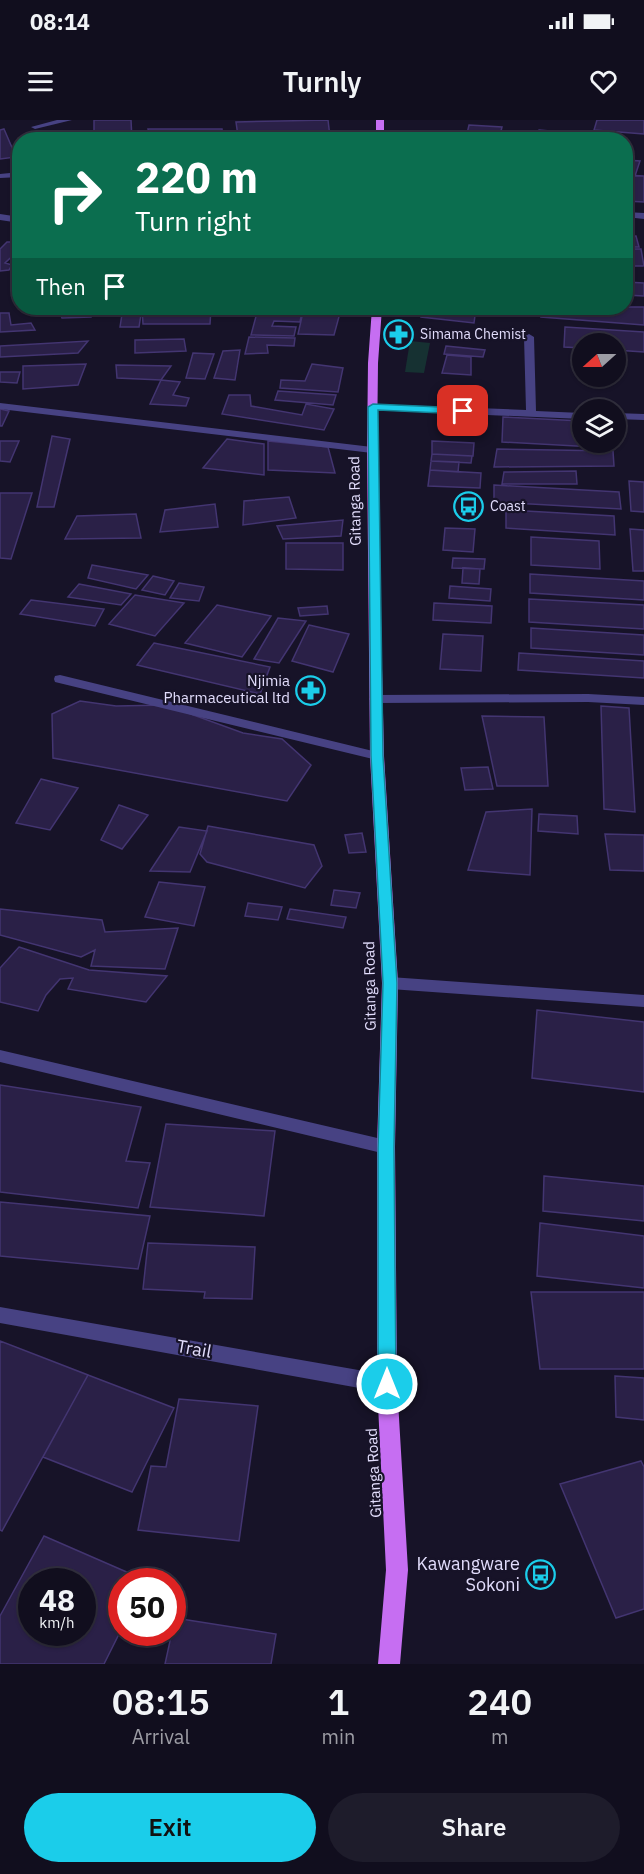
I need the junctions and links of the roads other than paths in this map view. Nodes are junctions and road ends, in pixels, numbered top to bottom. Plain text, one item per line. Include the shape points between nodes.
1 (68, 120) edge
2 (36, 127) dead end
3 (376, 315) edge
4 (529, 337) dead end
5 (0, 406) edge
6 (373, 407) junction
7 (531, 414) junction
8 (572, 416) edge
9 (626, 416) edge
10 (644, 417) edge
11 (372, 450) junction
12 (60, 679) dead end
13 (376, 699) junction
14 (644, 702) edge
15 (377, 756) junction
16 (390, 983) junction
17 (644, 1001) edge
18 (0, 1056) edge
19 (386, 1148) junction
20 (0, 1315) edge
21 (387, 1384) junction
22 (389, 1664) edge

1 - 2 street
3 - 6 main road, Gitanga Road
4 - 7 street
5 - 11 street
6 - 7 street
6 - 11 main road, Gitanga Road
7 - 8 street
9 - 10 street
11 - 13 main road, Gitanga Road
12 - 15 street
13 - 14 street via 588,698
13 - 15 main road, Gitanga Road
15 - 16 main road, Gitanga Road
16 - 17 street
16 - 19 main road, Gitanga Road
18 - 19 street
19 - 21 main road, Gitanga Road
20 - 21 street, Trail
21 - 22 main road, Gitanga Road via 397,1570

